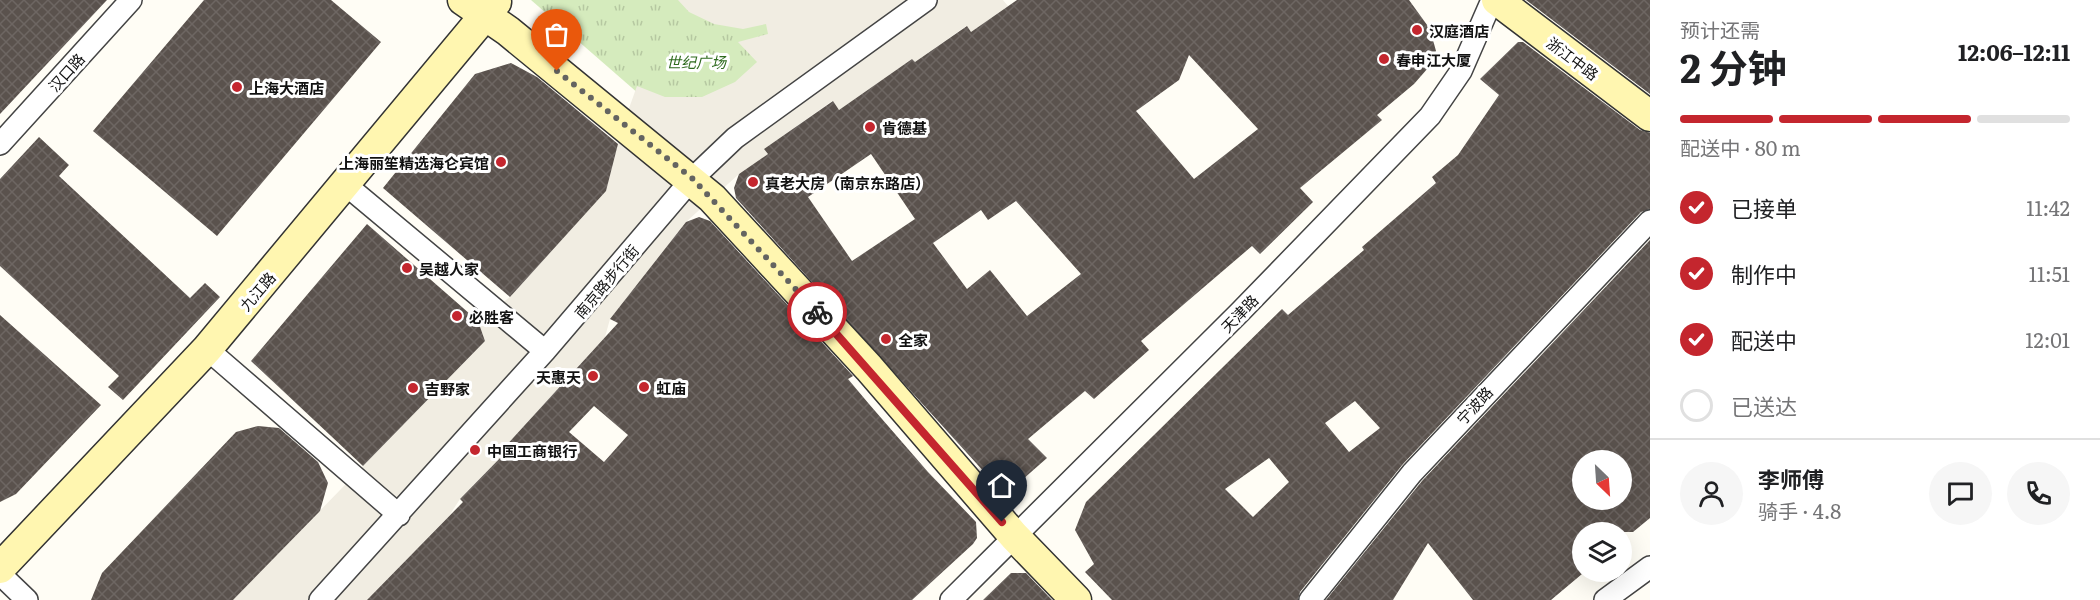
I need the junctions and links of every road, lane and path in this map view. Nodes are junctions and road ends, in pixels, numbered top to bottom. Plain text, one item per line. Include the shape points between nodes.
1 (131, 0) edge
2 (926, 0) edge
3 (1492, 0) edge
4 (1497, 0) edge
5 (481, 5) edge
6 (1650, 116) edge
7 (0, 144) edge
8 (692, 178) junction
9 (346, 185) junction
10 (1650, 221) edge
11 (207, 349) junction
12 (545, 351) junction
13 (399, 515) junction
14 (1014, 536) junction
15 (1650, 567) edge
16 (0, 568) edge
17 (0, 574) edge
18 (27, 600) edge
19 (320, 600) edge
20 (951, 600) edge
21 (1076, 600) edge
22 (1310, 600) edge
23 (1605, 600) edge

1 - 7 street, 汉口路
2 - 8 street, 南京路步行街 via 735,138
3 - 14 street, 天津路 via 1461,71 1430,116
4 - 6 street, 浙江中路
5 - 8 street
5 - 9 street, 九江路
8 - 12 street, 南京路步行街
8 - 14 street via 869,368
9 - 11 street, 九江路
9 - 12 street
10 - 22 street, 宁波路 via 1419,465
11 - 13 street
11 - 16 street, 九江路
12 - 13 street, 南京路步行街
13 - 19 street, 南京路步行街
14 - 20 street, 天津路
14 - 21 street
15 - 23 street
17 - 18 street

